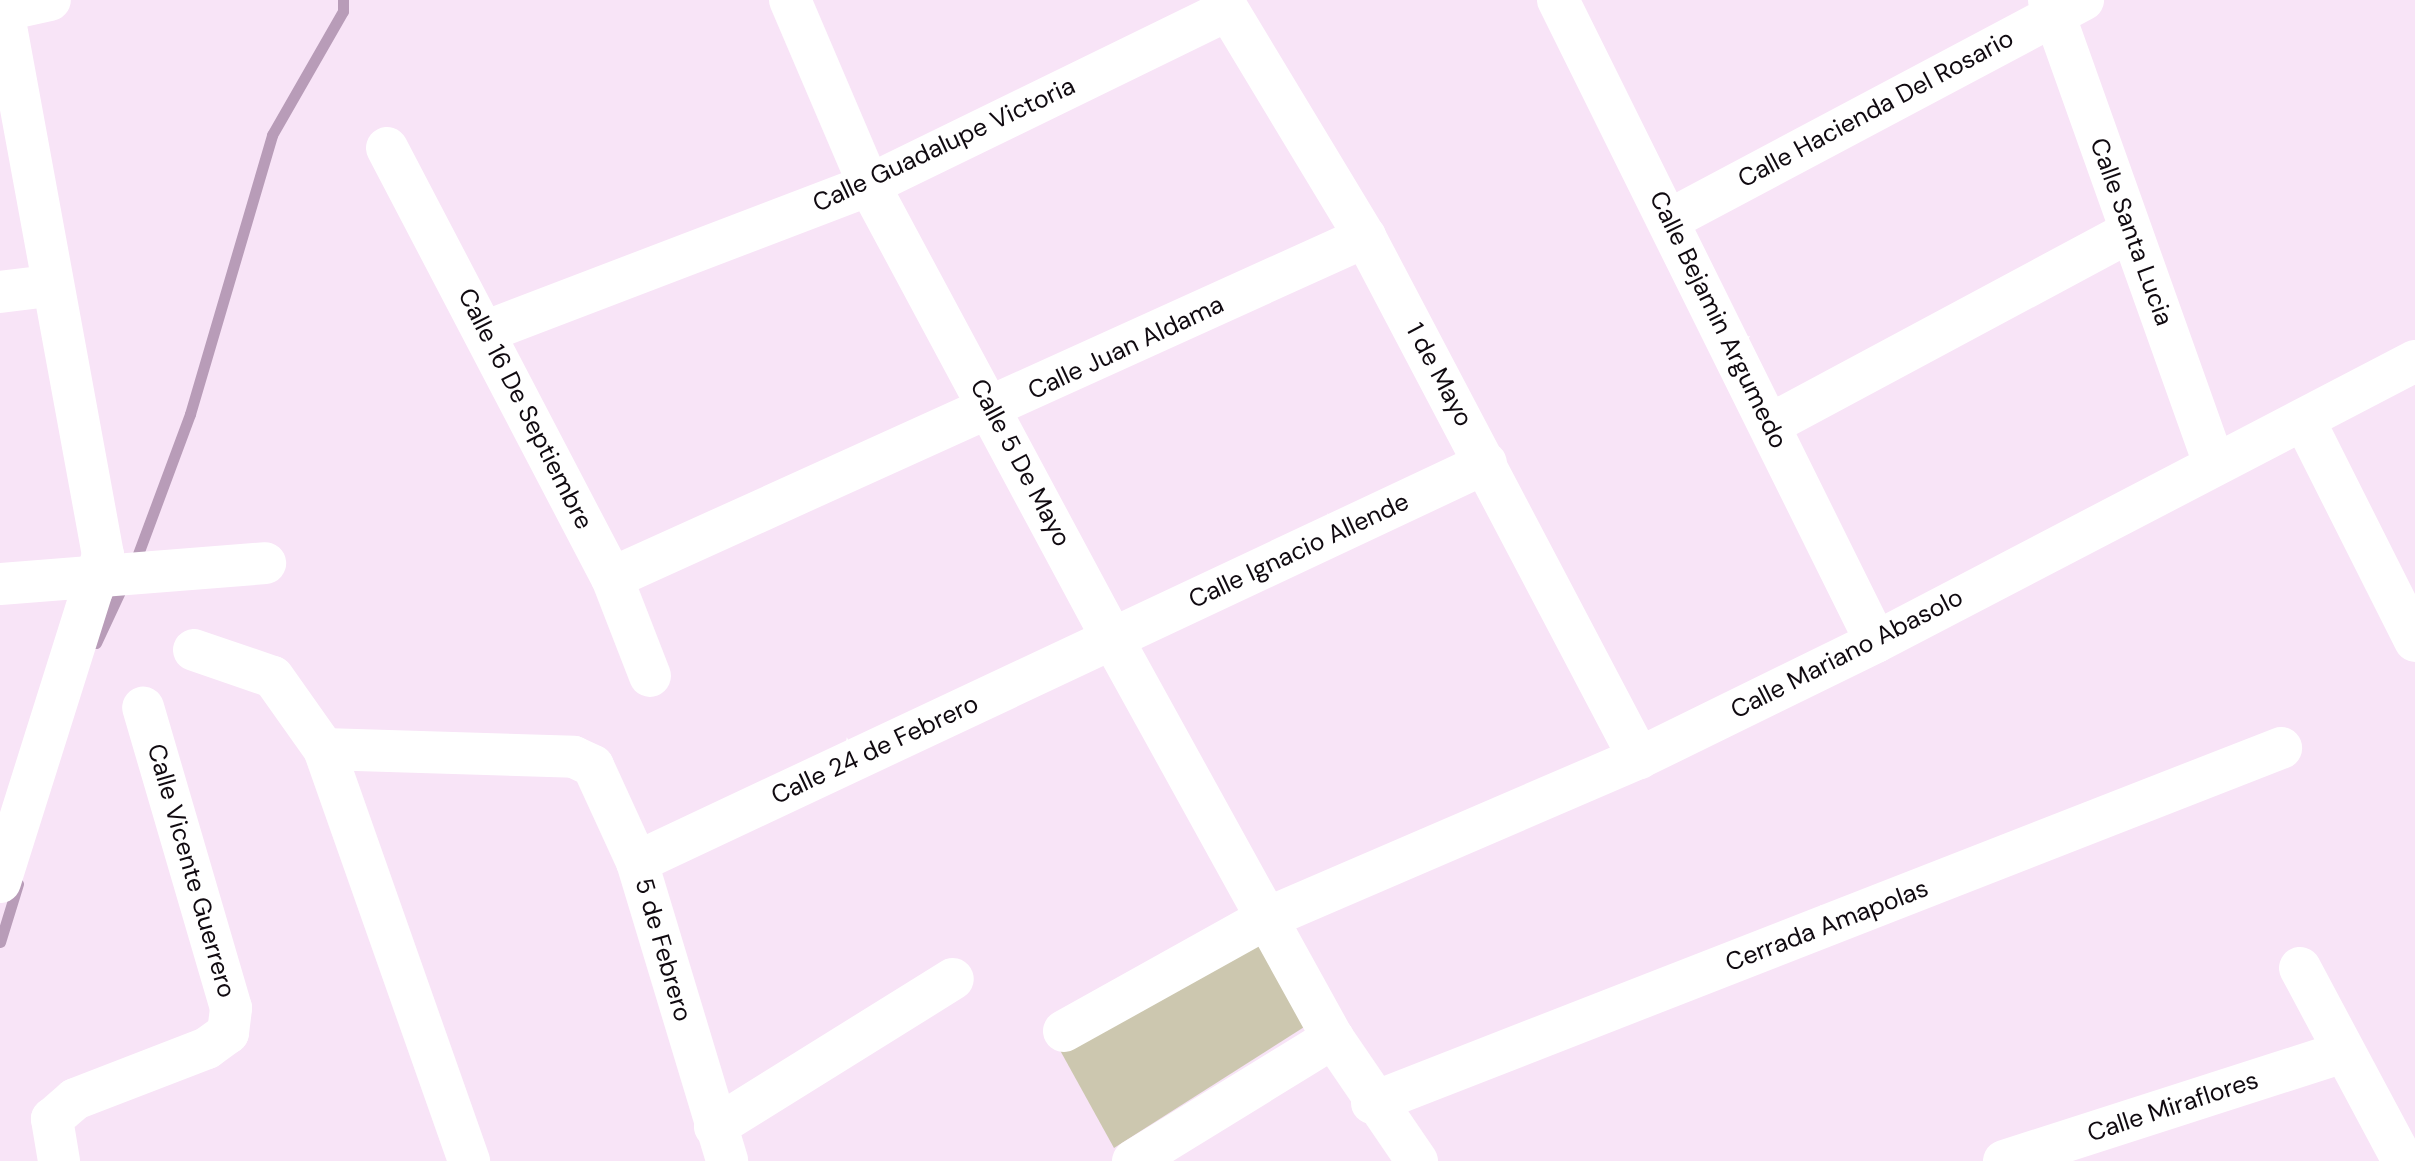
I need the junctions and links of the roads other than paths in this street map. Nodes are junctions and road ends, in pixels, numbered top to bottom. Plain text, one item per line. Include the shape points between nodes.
1 (50, 0) edge
2 (790, 0) edge
3 (1562, 2) edge
4 (1225, 5) edge
5 (2062, 5) edge
6 (2, 10) edge
7 (386, 148) dead end
8 (869, 185) junction
9 (1669, 220) junction
10 (2131, 232) junction
11 (1365, 237) junction
12 (49, 286) junction
13 (0, 292) edge
14 (487, 332) junction
15 (2415, 362) edge
16 (993, 410) junction
17 (2305, 422) junction
18 (1770, 424) junction
19 (1486, 463) junction
20 (2214, 464) junction
21 (265, 563) dead end
22 (100, 574) junction
23 (612, 578) junction
24 (0, 584) edge
25 (1112, 638) junction
26 (2415, 640) edge
27 (1876, 642) junction
28 (194, 650) dead end
29 (650, 676) dead end
30 (143, 708) dead end
31 (2281, 748) dead end
32 (324, 749) junction
33 (1639, 758) junction
34 (638, 862) junction
35 (0, 882) edge
36 (1265, 919) junction
37 (2300, 968) dead end
38 (954, 979) dead end
39 (1064, 1031) dead end
40 (1334, 1038) junction
41 (2341, 1053) junction
42 (1372, 1103) junction
43 (721, 1144) edge
44 (59, 1161) edge
45 (469, 1161) edge
46 (1133, 1161) edge
47 (1416, 1161) edge
48 (2004, 1161) edge
49 (2403, 1161) edge

1 - 6 street
2 - 8 street, Calle 5 De Mayo
3 - 9 street, Calle Bejamin Argumedo
4 - 8 street, Calle Guadalupe Victoria
4 - 11 street, 1 de Mayo
5 - 9 street, Calle Hacienda Del Rosario
5 - 10 street, Calle Santa Lucia
6 - 12 street
7 - 14 street, Calle 16 De Septiembre
8 - 14 street, Calle Guadalupe Victoria
8 - 16 street, Calle 5 De Mayo
9 - 18 street, Calle Bejamin Argumedo
10 - 18 street
10 - 20 street, Calle Santa Lucia
11 - 16 street, Calle Juan Aldama
11 - 19 street, 1 de Mayo
12 - 13 street
12 - 22 street via 102,535
14 - 23 street, Calle 16 De Septiembre
15 - 17 street, Calle Mariano Abasolo
16 - 23 street, Calle Juan Aldama
16 - 25 street, Calle 5 De Mayo
17 - 20 street, Calle Mariano Abasolo
17 - 26 street
18 - 27 street, Calle Bejamin Argumedo
19 - 25 street, Calle Ignacio Allende
19 - 33 street, 1 de Mayo
20 - 27 street, Calle Mariano Abasolo
21 - 22 street
22 - 24 street
22 - 35 street
23 - 29 street, Calle 16 De Septiembre
25 - 34 street, Calle 24 de Febrero
25 - 36 street, Calle 5 De Mayo
27 - 33 street, Calle Mariano Abasolo
28 - 32 street via 273,677
30 - 44 street, Calle Vicente Guerrero via 231,1008 228,1033 75,1100 52,1119
31 - 42 street, Cerrada Amapolas
32 - 34 street, 5 de Febrero via 574,756 601,774
32 - 45 street
33 - 36 street, Calle Mariano Abasolo
34 - 43 street, 5 de Febrero
36 - 39 street, Calle Mariano Abasolo
36 - 40 street, Calle 5 De Mayo
37 - 41 street
38 - 43 street
40 - 42 street, Calle 5 De Mayo
40 - 46 street
41 - 48 street, Calle Miraflores
41 - 49 street
42 - 47 street, Calle 5 De Mayo

